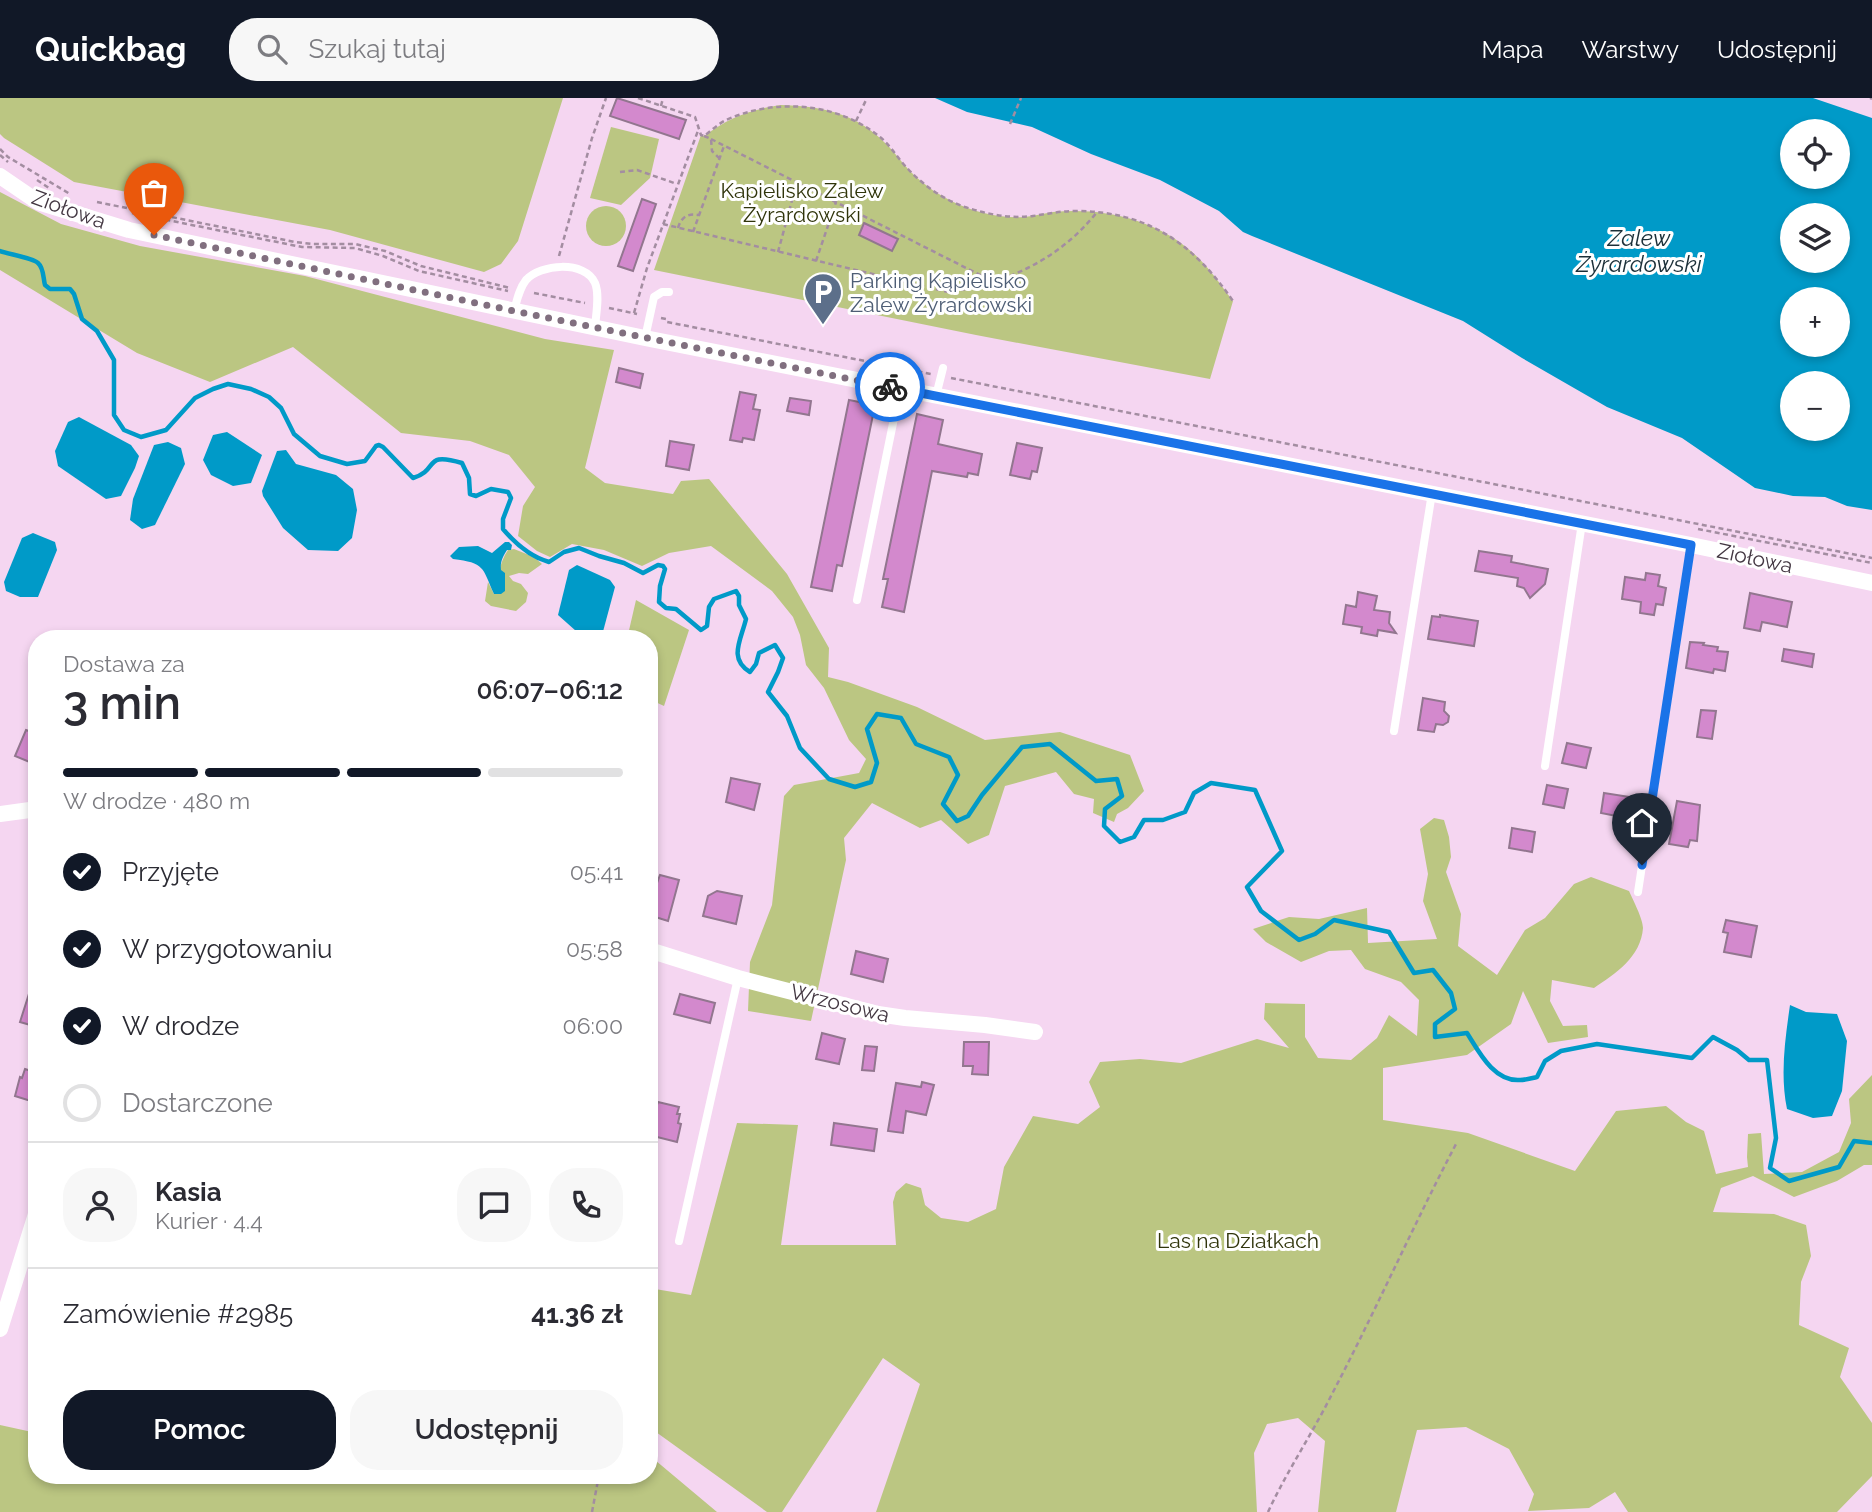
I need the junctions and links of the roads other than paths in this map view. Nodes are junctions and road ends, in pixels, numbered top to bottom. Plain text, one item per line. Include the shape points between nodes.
1 (0, 176) edge
2 (670, 292) dead end
3 (514, 311) junction
4 (595, 327) junction
5 (645, 338) junction
6 (942, 372) road end
7 (900, 389) junction
8 (936, 397) junction
9 (1432, 494) junction
10 (1582, 523) junction
11 (1691, 545) junction
12 (1872, 583) edge
13 (857, 600) dead end
14 (1394, 731) dead end
15 (1545, 766) dead end
16 (28, 810) edge
17 (0, 814) edge
18 (1638, 892) dead end
19 (658, 953) edge
20 (738, 978) junction
21 (1035, 1032) dead end
22 (28, 1240) edge
23 (679, 1241) dead end
24 (0, 1329) edge

1 - 3 street, Ziołowa via 38,202 129,230
2 - 5 lane via 654,297
3 - 4 street, Ziołowa
3 - 4 lane via 520,290 541,270 574,269 594,281
4 - 5 street, Ziołowa
5 - 7 street, Ziołowa
6 - 8 lane
7 - 8 street, Ziołowa
7 - 13 lane
8 - 9 street, Ziołowa
9 - 10 street, Ziołowa
9 - 14 lane
10 - 11 street, Ziołowa
10 - 15 lane
11 - 12 street, Ziołowa
11 - 18 lane
16 - 17 street
19 - 20 street, Wrzosowa
20 - 21 street, Wrzosowa via 891,1016
20 - 23 lane
22 - 24 street

